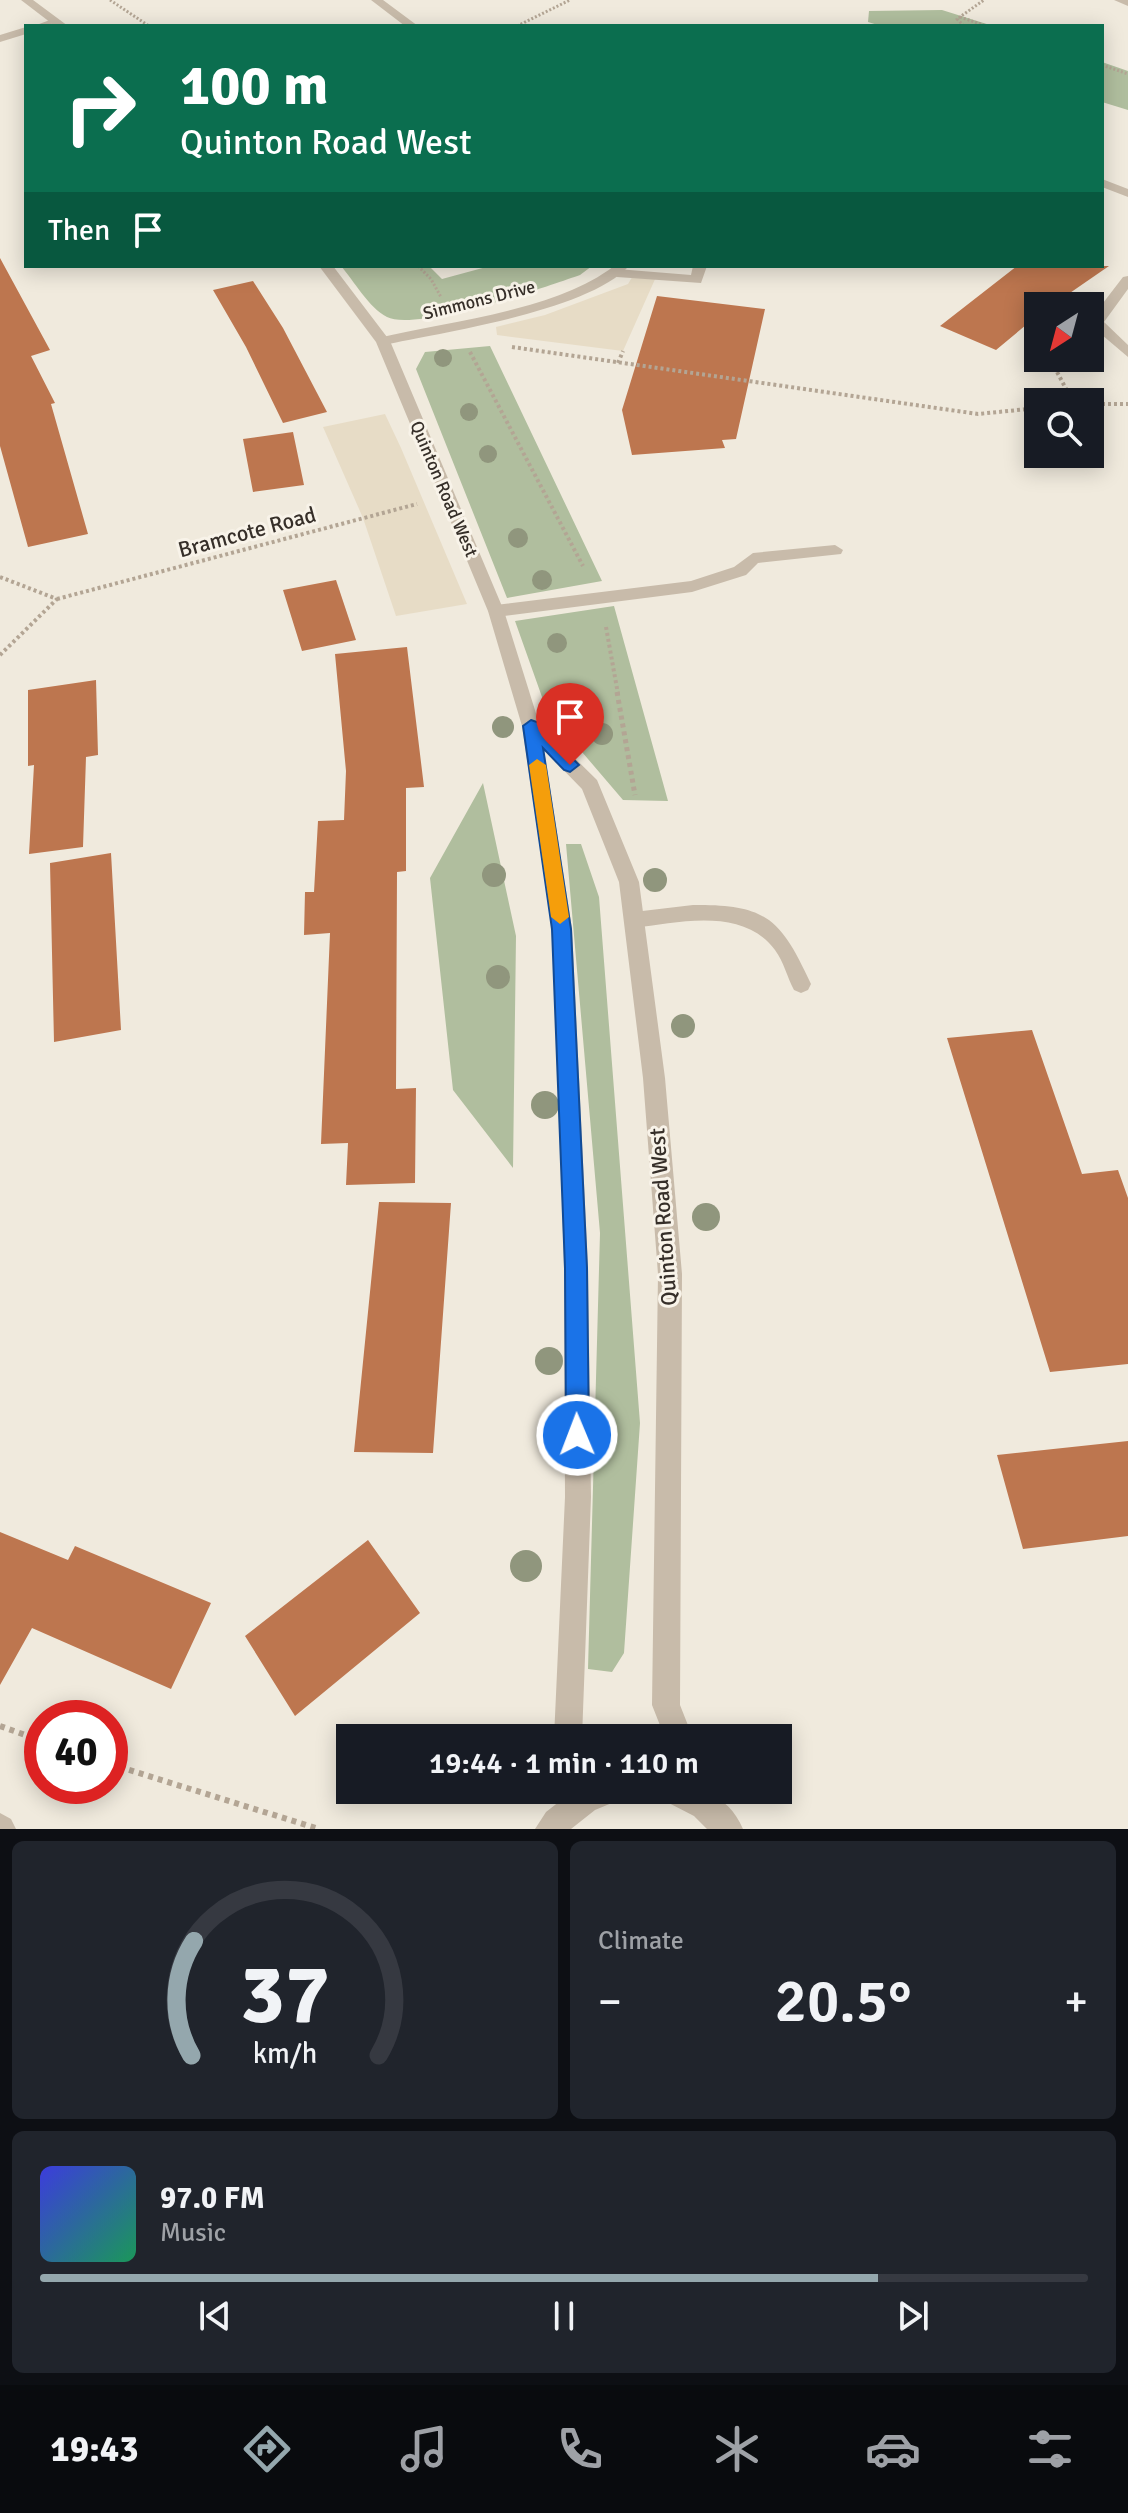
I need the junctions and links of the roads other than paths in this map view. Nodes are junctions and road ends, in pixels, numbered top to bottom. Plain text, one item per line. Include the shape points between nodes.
1 (26, 0) edge
2 (376, 0) edge
3 (1119, 0) edge
4 (1128, 3) edge
5 (58, 24) edge
6 (409, 24) edge
7 (24, 31) edge
8 (0, 39) edge
9 (1104, 184) edge
10 (1128, 193) edge
11 (328, 268) edge
12 (699, 268) edge
13 (619, 269) edge
14 (1128, 280) edge
15 (1104, 310) edge
16 (1104, 333) edge
17 (383, 341) junction
18 (1128, 353) edge
19 (835, 550) dead end
20 (496, 611) junction
21 (531, 726) junction
22 (634, 920) junction
23 (801, 984) dead end
24 (569, 1724) edge
25 (673, 1724) edge
26 (706, 1804) edge
27 (728, 1829) edge

1 - 5 street
2 - 6 street
3 - 4 street
7 - 8 street
9 - 10 street
11 - 17 street, Quinton Road West
12 - 13 street via 696,280
13 - 17 street, Simmons Drive via 597,285 564,297
14 - 15 street
16 - 18 street
17 - 20 street, Quinton Road West
19 - 20 street via 753,558 740,571 692,586
20 - 21 street, Quinton Road West
21 - 22 street, Quinton Road West via 590,785 629,882
21 - 24 street, Quinton Road West via 562,929 570,1082 578,1497
22 - 23 street via 745,916 783,945
22 - 25 street, Quinton Road West via 670,1274 666,1705
26 - 27 street

